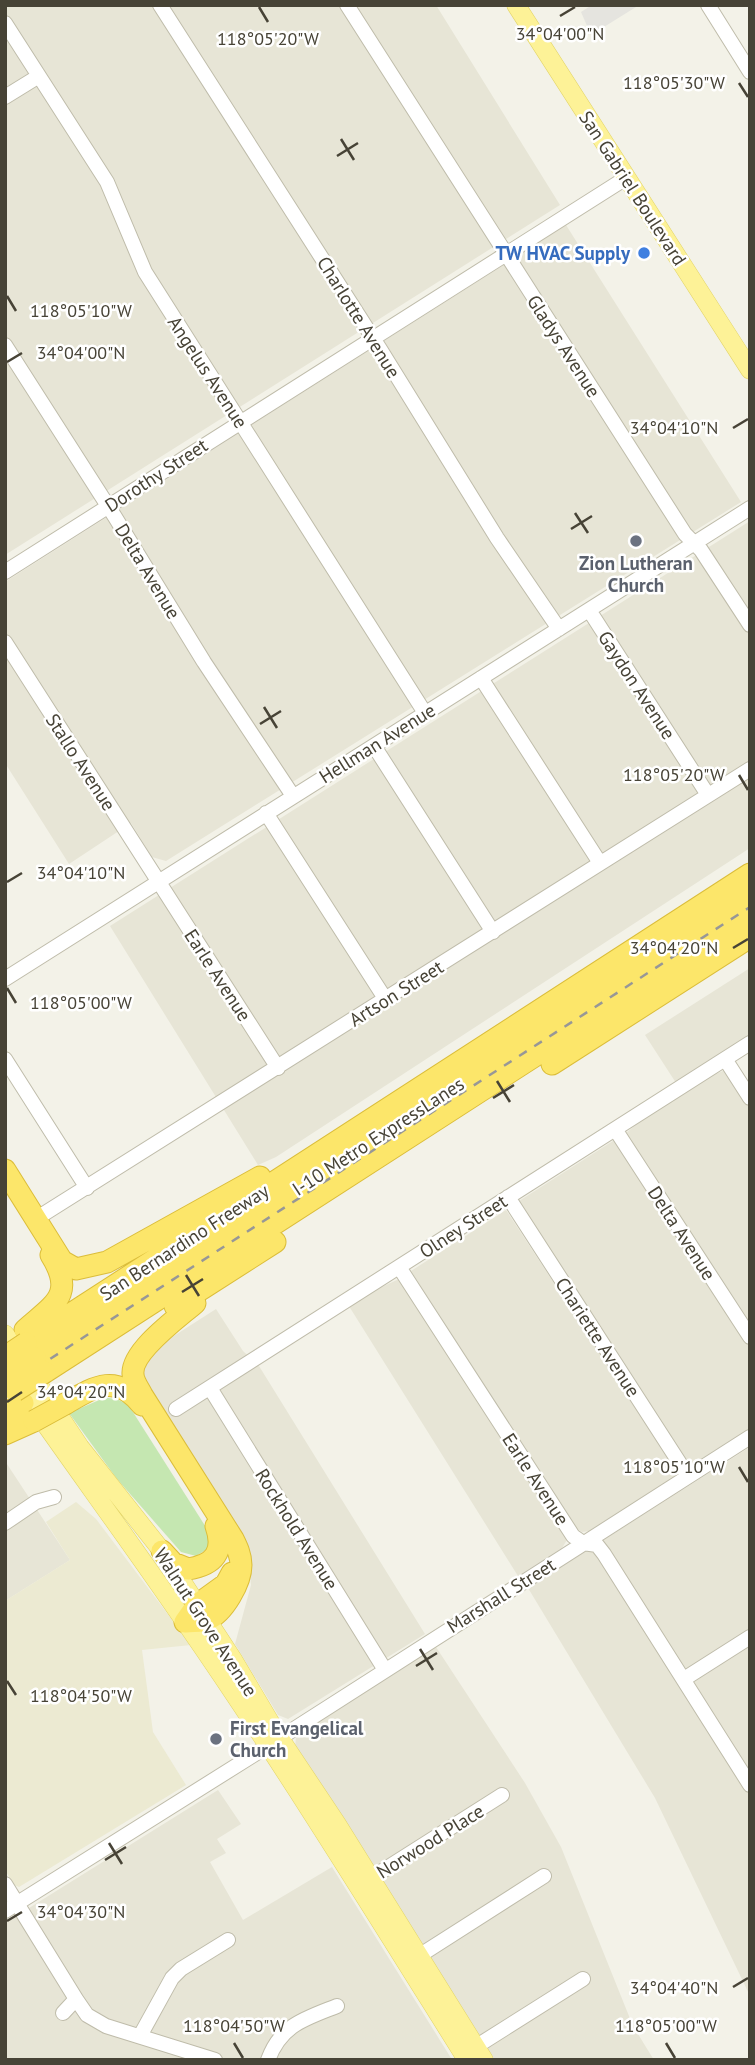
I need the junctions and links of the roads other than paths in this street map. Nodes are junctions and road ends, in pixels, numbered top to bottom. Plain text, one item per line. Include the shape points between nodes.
1 (160, 5) edge
2 (347, 5) edge
3 (516, 5) edge
4 (708, 5) edge
5 (5, 23) edge
6 (750, 72) edge
7 (39, 76) junction
8 (5, 97) edge
9 (626, 178) junction
10 (506, 255) junction
11 (373, 339) junction
12 (5, 345) edge
13 (750, 370) edge
14 (240, 422) junction
15 (108, 506) junction
16 (750, 508) edge
17 (694, 543) junction
18 (5, 572) edge
19 (589, 610) junction
20 (750, 625) edge
21 (559, 629) junction
22 (5, 642) edge
23 (481, 678) junction
24 (425, 713) junction
25 (374, 746) junction
26 (750, 769) edge
27 (708, 795) junction
28 (292, 796) junction
29 (266, 813) junction
30 (600, 863) junction
31 (750, 874) edge
32 (158, 882) junction
33 (750, 894) edge
34 (750, 917) edge
35 (493, 932) junction
36 (750, 937) edge
37 (5, 979) edge
38 (386, 1000) junction
39 (750, 1043) edge
40 (5, 1059) edge
41 (724, 1059) junction
42 (278, 1068) junction
43 (750, 1098) edge
44 (615, 1129) junction
45 (330, 1148) junction
46 (5, 1170) edge
47 (5, 1182) edge
48 (87, 1188) junction
49 (508, 1197) junction
50 (42, 1215) dead end
51 (399, 1267) junction
52 (228, 1273) junction
53 (750, 1337) edge
54 (27, 1353) edge
55 (5, 1357) edge
56 (5, 1364) edge
57 (210, 1388) junction
58 (13, 1397) edge
59 (176, 1409) dead end
60 (5, 1434) edge
61 (750, 1437) edge
62 (688, 1476) junction
63 (54, 1497) dead end
64 (5, 1522) edge
65 (216, 1526) junction
66 (583, 1543) junction
67 (162, 1551) junction
68 (196, 1616) junction
69 (750, 1637) edge
70 (385, 1670) junction
71 (684, 1679) junction
72 (273, 1741) junction
73 (750, 1785) edge
74 (502, 1795) dead end
75 (544, 1875) dead end
76 (365, 1882) junction
77 (5, 1884) edge
78 (11, 1907) edge
79 (229, 1940) dead end
80 (413, 1959) junction
81 (583, 1979) dead end
82 (76, 1999) junction
83 (337, 2006) dead end
84 (63, 2013) dead end
85 (140, 2036) junction
86 (473, 2055) edge
87 (215, 2060) edge
88 (268, 2060) edge

1 - 11 street, Charlotte Avenue
2 - 10 street, Gladys Avenue
3 - 9 main road, San Gabriel Boulevard
4 - 6 street
5 - 7 street, Angelus Avenue
7 - 8 street
7 - 14 street, Angelus Avenue via 107,181 145,272
9 - 10 street, Dorothy Street
9 - 13 main road, San Gabriel Boulevard
10 - 11 street, Dorothy Street
10 - 17 street, Gladys Avenue
11 - 14 street, Dorothy Street
11 - 21 street, Charlotte Avenue
12 - 15 street, Delta Avenue
14 - 15 street, Dorothy Street
14 - 24 street, Angelus Avenue
15 - 18 street, Dorothy Street
15 - 28 street, Delta Avenue
16 - 17 street, Hellman Avenue
17 - 19 street, Hellman Avenue
17 - 20 street, Gladys Avenue
19 - 21 street, Hellman Avenue
19 - 27 street, Gaydon Avenue
21 - 23 street, Hellman Avenue
22 - 32 street, Stallo Avenue
23 - 24 street, Hellman Avenue
23 - 30 street
24 - 25 street, Hellman Avenue
25 - 28 street, Hellman Avenue
25 - 35 street
26 - 27 street, Artson Street
27 - 30 street, Artson Street
28 - 29 street, Hellman Avenue
29 - 32 street, Hellman Avenue
29 - 38 street
30 - 35 street, Artson Street
31 - 45 highway, San Bernardino Freeway
32 - 37 street, Hellman Avenue
32 - 42 street, Earle Avenue
33 - 54 highway, I-10 Metro ExpressLanes
34 - 54 highway, I-10 Metro ExpressLanes
35 - 38 street, Artson Street
36 - 52 highway, San Bernardino Freeway
38 - 42 street, Artson Street
39 - 41 street, Olney Street
40 - 48 street
41 - 43 street
41 - 44 street, Olney Street
42 - 48 street, Artson Street
44 - 49 street, Olney Street
44 - 53 street, Delta Avenue
45 - 46 highway via 268,1173 107,1262 85,1269 62,1261
45 - 54 highway, San Bernardino Freeway
47 - 54 highway via 63,1279 63,1288
48 - 50 street, Artson Street
49 - 51 street, Olney Street
49 - 62 street, Chariette Avenue
51 - 57 street, Olney Street
51 - 66 street, Earle Avenue via 573,1536
52 - 54 highway, San Bernardino Freeway
52 - 68 highway via 145,1348 133,1376 238,1550 240,1574 220,1610
54 - 55 highway, San Bernardino Freeway, bridge
54 - 58 highway, I-10 Metro ExpressLanes, bridge
54 - 58 highway, San Bernardino Freeway
54 - 67 main road, Walnut Grove Avenue via 80,1447
56 - 68 main road, Walnut Grove Avenue via 68,1457
57 - 59 street, Olney Street
57 - 70 street, Rockhold Avenue
58 - 60 highway
58 - 65 highway, bridge via 65,1404 101,1385 129,1391 141,1403
61 - 62 street, Marshall Street
62 - 66 street, Marshall Street
63 - 64 street via 36,1502
65 - 67 highway via 220,1545 204,1564 188,1569 173,1563
65 - 68 highway via 231,1554 233,1570
66 - 70 street, Marshall Street
66 - 71 street, Earle Avenue via 597,1545
67 - 68 main road, Walnut Grove Avenue
68 - 72 main road, Walnut Grove Avenue
69 - 71 street
70 - 72 street, Marshall Street
71 - 73 street, Earle Avenue
72 - 76 main road, Walnut Grove Avenue
72 - 78 street, Marshall Street
74 - 76 street, Norwood Place
75 - 80 street
76 - 80 main road, Walnut Grove Avenue
77 - 78 street
78 - 82 street
79 - 85 street via 172,1978
80 - 86 main road, Walnut Grove Avenue
81 - 86 street
82 - 84 street
82 - 85 street via 87,2015 106,2026
83 - 88 street via 291,2027 279,2037
85 - 87 street

